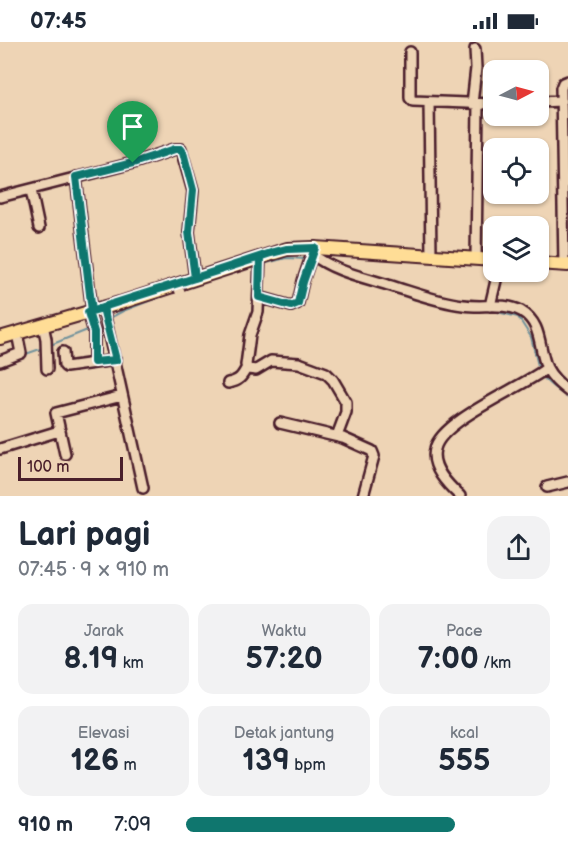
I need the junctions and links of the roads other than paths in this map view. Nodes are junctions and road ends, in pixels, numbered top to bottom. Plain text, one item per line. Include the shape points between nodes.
1 (475, 49) dead end
2 (410, 52) dead end
3 (568, 81) edge
4 (562, 101) junction
5 (429, 102) junction
6 (549, 102) edge
7 (475, 104) junction
8 (483, 104) edge
9 (76, 177) junction
10 (31, 190) junction
11 (0, 197) edge
12 (39, 228) dead end
13 (312, 255) junction
14 (431, 256) junction
15 (476, 259) junction
16 (483, 259) edge
17 (260, 262) junction
18 (549, 264) edge
19 (566, 265) edge
20 (195, 278) junction
21 (496, 282) edge
22 (259, 297) junction
23 (490, 306) junction
24 (97, 318) junction
25 (43, 326) junction
26 (17, 333) junction
27 (0, 338) edge
28 (63, 352) dead end
29 (116, 360) junction
30 (0, 361) edge
31 (94, 362) junction
32 (247, 367) junction
33 (47, 369) dead end
34 (543, 371) junction
35 (228, 383) dead end
36 (568, 391) edge
37 (122, 396) junction
38 (280, 423) dead end
39 (59, 431) junction
40 (337, 436) junction
41 (0, 449) edge
42 (65, 454) dead end
43 (568, 482) edge
44 (547, 487) dead end
45 (143, 488) dead end
46 (363, 496) edge
47 (460, 496) edge

1 - 7 street
2 - 5 street via 412,101
3 - 4 street via 561,85
4 - 6 street
4 - 19 street
5 - 7 street
5 - 14 street
7 - 8 street
7 - 15 street
9 - 10 street
9 - 20 street via 181,149 193,190 189,232
9 - 24 street
10 - 11 street
10 - 12 street
13 - 14 main road
13 - 17 main road via 287,249
13 - 22 street via 296,305
13 - 23 street via 349,272 425,297
14 - 15 main road
15 - 16 main road
17 - 20 main road
17 - 22 street
18 - 19 main road
20 - 24 main road
21 - 23 street
22 - 32 street
23 - 34 street via 516,309 529,317 539,334
24 - 25 main road
24 - 29 street
24 - 31 street
25 - 26 main road
25 - 33 street
26 - 27 main road
26 - 30 street via 21,353
28 - 31 street via 65,367
29 - 31 street
29 - 37 street
32 - 35 street via 241,378
32 - 40 street via 256,370 271,361 298,363 326,374 346,402
34 - 36 street
34 - 47 street via 470,413 438,442 434,452 439,472
37 - 39 street via 57,412
37 - 45 street
38 - 40 street
39 - 41 street
39 - 42 street
40 - 46 street via 374,452
43 - 44 street

